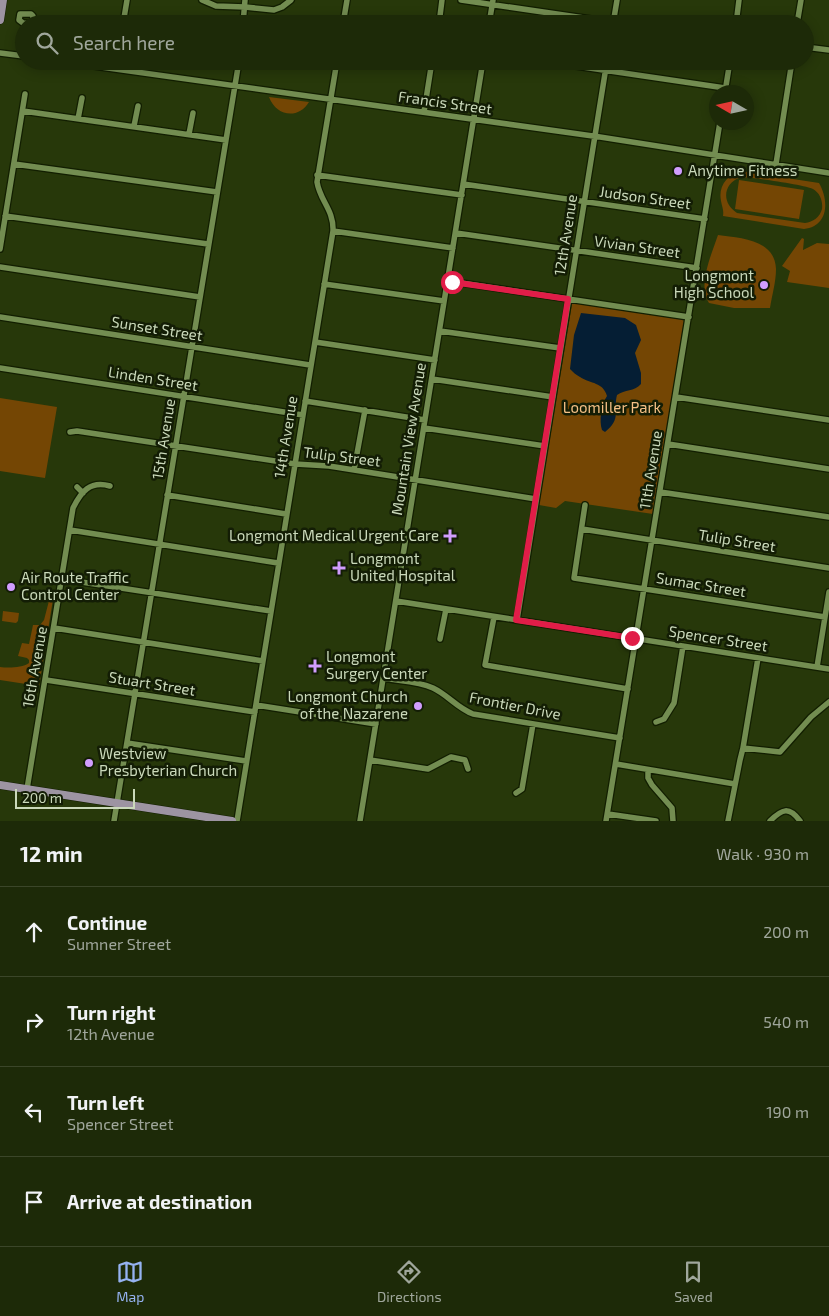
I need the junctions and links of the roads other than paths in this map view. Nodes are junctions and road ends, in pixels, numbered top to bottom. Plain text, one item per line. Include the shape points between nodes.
1 (3, 0) edge
2 (127, 0) edge
3 (202, 0) edge
4 (291, 0) edge
5 (347, 0) edge
6 (442, 0) edge
7 (461, 0) edge
8 (617, 0) edge
9 (739, 0) edge
10 (801, 0) edge
11 (493, 2) edge
12 (245, 3) edge
13 (124, 15) edge
14 (344, 15) edge
15 (440, 15) edge
16 (491, 15) edge
17 (567, 15) edge
18 (614, 15) edge
19 (737, 15) edge
20 (798, 15) edge
21 (0, 20) edge
22 (814, 48) edge
23 (829, 50) edge
24 (0, 53) edge
25 (15, 55) edge
26 (140, 70) edge
27 (237, 70) edge
28 (335, 70) edge
29 (431, 70) edge
30 (482, 70) edge
31 (599, 70) edge
32 (728, 70) edge
33 (791, 70) edge
34 (605, 71) junction
35 (726, 85) edge
36 (234, 86) junction
37 (709, 87) edge
38 (25, 94) dead end
39 (82, 98) dead end
40 (329, 99) junction
41 (138, 106) dead end
42 (22, 111) junction
43 (424, 112) junction
44 (193, 113) dead end
45 (78, 119) junction
46 (474, 120) junction
47 (134, 126) junction
48 (719, 130) edge
49 (190, 134) junction
50 (595, 136) junction
51 (226, 140) junction
52 (715, 154) junction
53 (14, 164) junction
54 (776, 164) junction
55 (829, 172) edge
56 (317, 175) junction
57 (464, 184) junction
58 (217, 192) junction
59 (462, 195) junction
60 (584, 202) junction
61 (5, 216) junction
62 (705, 219) junction
63 (333, 231) junction
64 (456, 233) junction
65 (208, 244) junction
66 (453, 248) junction
67 (0, 249) edge
68 (576, 250) junction
69 (0, 267) edge
70 (697, 268) junction
71 (448, 281) junction
72 (324, 284) junction
73 (200, 297) junction
74 (568, 299) junction
75 (444, 301) junction
76 (0, 317) edge
77 (689, 317) junction
78 (440, 331) junction
79 (314, 342) junction
80 (191, 347) junction
81 (560, 348) junction
82 (435, 360) junction
83 (310, 365) junction
84 (0, 368) edge
85 (432, 379) junction
86 (183, 396) junction
87 (676, 396) junction
88 (552, 397) junction
89 (305, 401) junction
90 (365, 410) junction
91 (303, 415) junction
92 (425, 420) junction
93 (829, 420) edge
94 (424, 428) junction
95 (70, 432) dead end
96 (668, 444) junction
97 (175, 446) junction
98 (545, 446) junction
99 (294, 464) junction
100 (829, 469) edge
101 (354, 470) junction
102 (415, 480) junction
103 (110, 486) dead end
104 (78, 487) dead end
105 (660, 492) junction
106 (83, 493) junction
107 (167, 495) junction
108 (536, 499) junction
109 (585, 505) dead end
110 (286, 514) junction
111 (829, 517) edge
112 (70, 530) junction
113 (582, 530) junction
114 (652, 541) junction
115 (159, 544) junction
116 (278, 563) junction
117 (829, 568) edge
118 (62, 579) junction
119 (644, 589) junction
120 (829, 592) edge
121 (152, 593) junction
122 (396, 601) junction
123 (446, 609) junction
124 (270, 611) junction
125 (494, 616) junction
126 (825, 617) junction
127 (516, 620) junction
128 (54, 628) junction
129 (440, 639) dead end
130 (636, 639) junction
131 (143, 642) junction
132 (683, 646) junction
133 (758, 658) junction
134 (263, 661) junction
135 (817, 667) junction
136 (829, 669) edge
137 (383, 678) junction
138 (46, 680) junction
139 (628, 688) junction
140 (135, 694) junction
141 (829, 702) edge
142 (256, 705) junction
143 (254, 712) junction
144 (656, 722) dead end
145 (376, 724) junction
146 (533, 724) junction
147 (620, 738) junction
148 (128, 743) junction
149 (743, 748) junction
150 (370, 760) junction
151 (246, 761) junction
152 (616, 764) junction
153 (468, 769) dead end
154 (648, 770) junction
155 (735, 784) junction
156 (0, 785) edge
157 (27, 789) junction
158 (516, 794) dead end
159 (117, 803) junction
160 (608, 814) junction
161 (114, 821) edge
162 (232, 821) edge
163 (237, 821) edge
164 (360, 821) edge
165 (606, 821) edge
166 (656, 821) edge
167 (673, 821) edge
168 (728, 821) edge
169 (770, 821) edge
170 (800, 821) edge

1 - 21 main road
2 - 13 street
3 - 12 street via 216,6
4 - 12 street via 274,10
5 - 14 street
6 - 15 street
7 - 11 street
8 - 18 street
9 - 19 street
10 - 20 street
11 - 16 street
11 - 17 street
22 - 23 street
24 - 25 street
26 - 36 street, Francis Street
27 - 36 street, 15th Avenue
28 - 40 street, 14th Avenue
29 - 43 street
30 - 46 street, Mountain View Avenue
31 - 34 street
32 - 35 street
33 - 54 street
34 - 37 street
34 - 50 street, 12th Avenue
36 - 40 street, Francis Street
36 - 51 street, 15th Avenue
38 - 42 street
39 - 45 street
40 - 43 street, Francis Street
40 - 56 street, 14th Avenue
41 - 47 street
42 - 45 street
42 - 53 street
43 - 46 street, Francis Street
44 - 49 street
45 - 47 street
46 - 50 street, Francis Street
46 - 57 street, Mountain View Avenue
47 - 49 street
48 - 52 street, 11th Avenue
49 - 51 street
50 - 52 street, Francis Street
50 - 60 street, 12th Avenue
51 - 58 street, 15th Avenue
52 - 54 street, Francis Street
52 - 62 street, 11th Avenue
53 - 58 street
53 - 61 street
54 - 55 street, Francis Street
56 - 59 street
56 - 63 street, 14th Avenue via 318,190 332,216
57 - 59 street, Mountain View Avenue
57 - 60 street, Judson Street
58 - 65 street, 15th Avenue
59 - 64 street, Mountain View Avenue
60 - 62 street, Judson Street
60 - 68 street, 12th Avenue
61 - 65 street
61 - 67 street
62 - 70 street, 11th Avenue
63 - 66 street
63 - 72 street, 14th Avenue
64 - 66 street, Mountain View Avenue
64 - 68 street, Vivian Street
65 - 73 street, 15th Avenue
66 - 71 street, Mountain View Avenue
68 - 70 street, Vivian Street
68 - 74 street, 12th Avenue
69 - 73 street
70 - 77 street, 11th Avenue
71 - 74 street
71 - 75 street, Mountain View Avenue
72 - 75 street
72 - 79 street, 14th Avenue
73 - 80 street, 15th Avenue
74 - 77 street
74 - 81 street, 12th Avenue
75 - 78 street, Mountain View Avenue
76 - 80 street, Sunset Street
77 - 87 street, 11th Avenue
78 - 81 street
78 - 82 street, Mountain View Avenue
79 - 82 street
79 - 83 street, 14th Avenue
80 - 83 street, Sunset Street
80 - 86 street, 15th Avenue
81 - 88 street, 12th Avenue
82 - 85 street, Mountain View Avenue
83 - 89 street, 14th Avenue
84 - 86 street, Linden Street
85 - 88 street
85 - 92 street, Mountain View Avenue
86 - 91 street, Linden Street
86 - 97 street, 15th Avenue
87 - 93 street
87 - 96 street, 11th Avenue
88 - 98 street, 12th Avenue
89 - 90 street
89 - 91 street, 14th Avenue
90 - 92 street
90 - 101 street
91 - 99 street, 14th Avenue
92 - 94 street, Mountain View Avenue
94 - 98 street
94 - 102 street, Mountain View Avenue
95 - 97 street, Tulip Street
96 - 100 street
96 - 105 street, 11th Avenue
97 - 99 street, Tulip Street
97 - 107 street, 15th Avenue
98 - 108 street, 12th Avenue
99 - 101 street, Tulip Street
99 - 110 street, 14th Avenue
101 - 102 street, Tulip Street
102 - 108 street, Tulip Street
102 - 122 street, Mountain View Avenue
103 - 106 street via 102,483 90,486
104 - 106 street
105 - 111 street
105 - 114 street, 11th Avenue
106 - 112 street, 16th Avenue via 73,508
107 - 110 street
107 - 115 street, 15th Avenue
108 - 127 street, 12th Avenue
109 - 113 street
110 - 116 street, 14th Avenue
112 - 115 street
112 - 118 street, 16th Avenue
113 - 114 street, Tulip Street
113 - 119 street, Sumac Street via 574,578
114 - 117 street, Tulip Street
114 - 119 street, 11th Avenue
115 - 116 street
115 - 121 street, 15th Avenue
116 - 124 street, 14th Avenue
118 - 121 street
118 - 128 street, 16th Avenue
119 - 126 street, Sumac Street
119 - 130 street, 11th Avenue
120 - 126 street
121 - 124 street
121 - 131 street, 15th Avenue
122 - 123 street, Spencer Street
122 - 137 street, Mountain View Avenue
123 - 125 street, Spencer Street
123 - 129 street
124 - 134 street, 14th Avenue
125 - 127 street, Spencer Street
125 - 139 street via 485,665
126 - 135 street
127 - 130 street, Spencer Street
128 - 131 street
128 - 138 street, 16th Avenue
130 - 132 street, Spencer Street
130 - 139 street, 11th Avenue
131 - 134 street
131 - 140 street, 15th Avenue
132 - 133 street, Spencer Street
132 - 144 street via 674,703 664,719
133 - 135 street, Spencer Street
133 - 149 street
134 - 142 street, 14th Avenue
135 - 136 street, Spencer Street
137 - 145 street, Mountain View Avenue
137 - 146 street, Frontier Drive via 423,684 473,714
138 - 140 street, Stuart Street
138 - 157 street, 16th Avenue
139 - 147 street, 11th Avenue
140 - 143 street, Stuart Street
140 - 148 street, 15th Avenue
141 - 149 street via 780,752
142 - 143 street, 14th Avenue
142 - 145 street
143 - 151 street, 14th Avenue
145 - 150 street, Mountain View Avenue
146 - 147 street, Frontier Drive
146 - 158 street via 522,789
147 - 152 street, 11th Avenue
148 - 151 street
148 - 159 street, 15th Avenue
149 - 155 street
150 - 153 street via 428,769 447,758 456,757 464,760
150 - 164 street, Mountain View Avenue
151 - 163 street, 14th Avenue
152 - 154 street
152 - 160 street, 11th Avenue
154 - 155 street
154 - 167 street via 649,780 672,808
155 - 168 street
156 - 157 main road
157 - 159 main road
159 - 161 street, 15th Avenue
159 - 162 main road
160 - 165 street, 11th Avenue
160 - 166 street
169 - 170 street via 786,810

